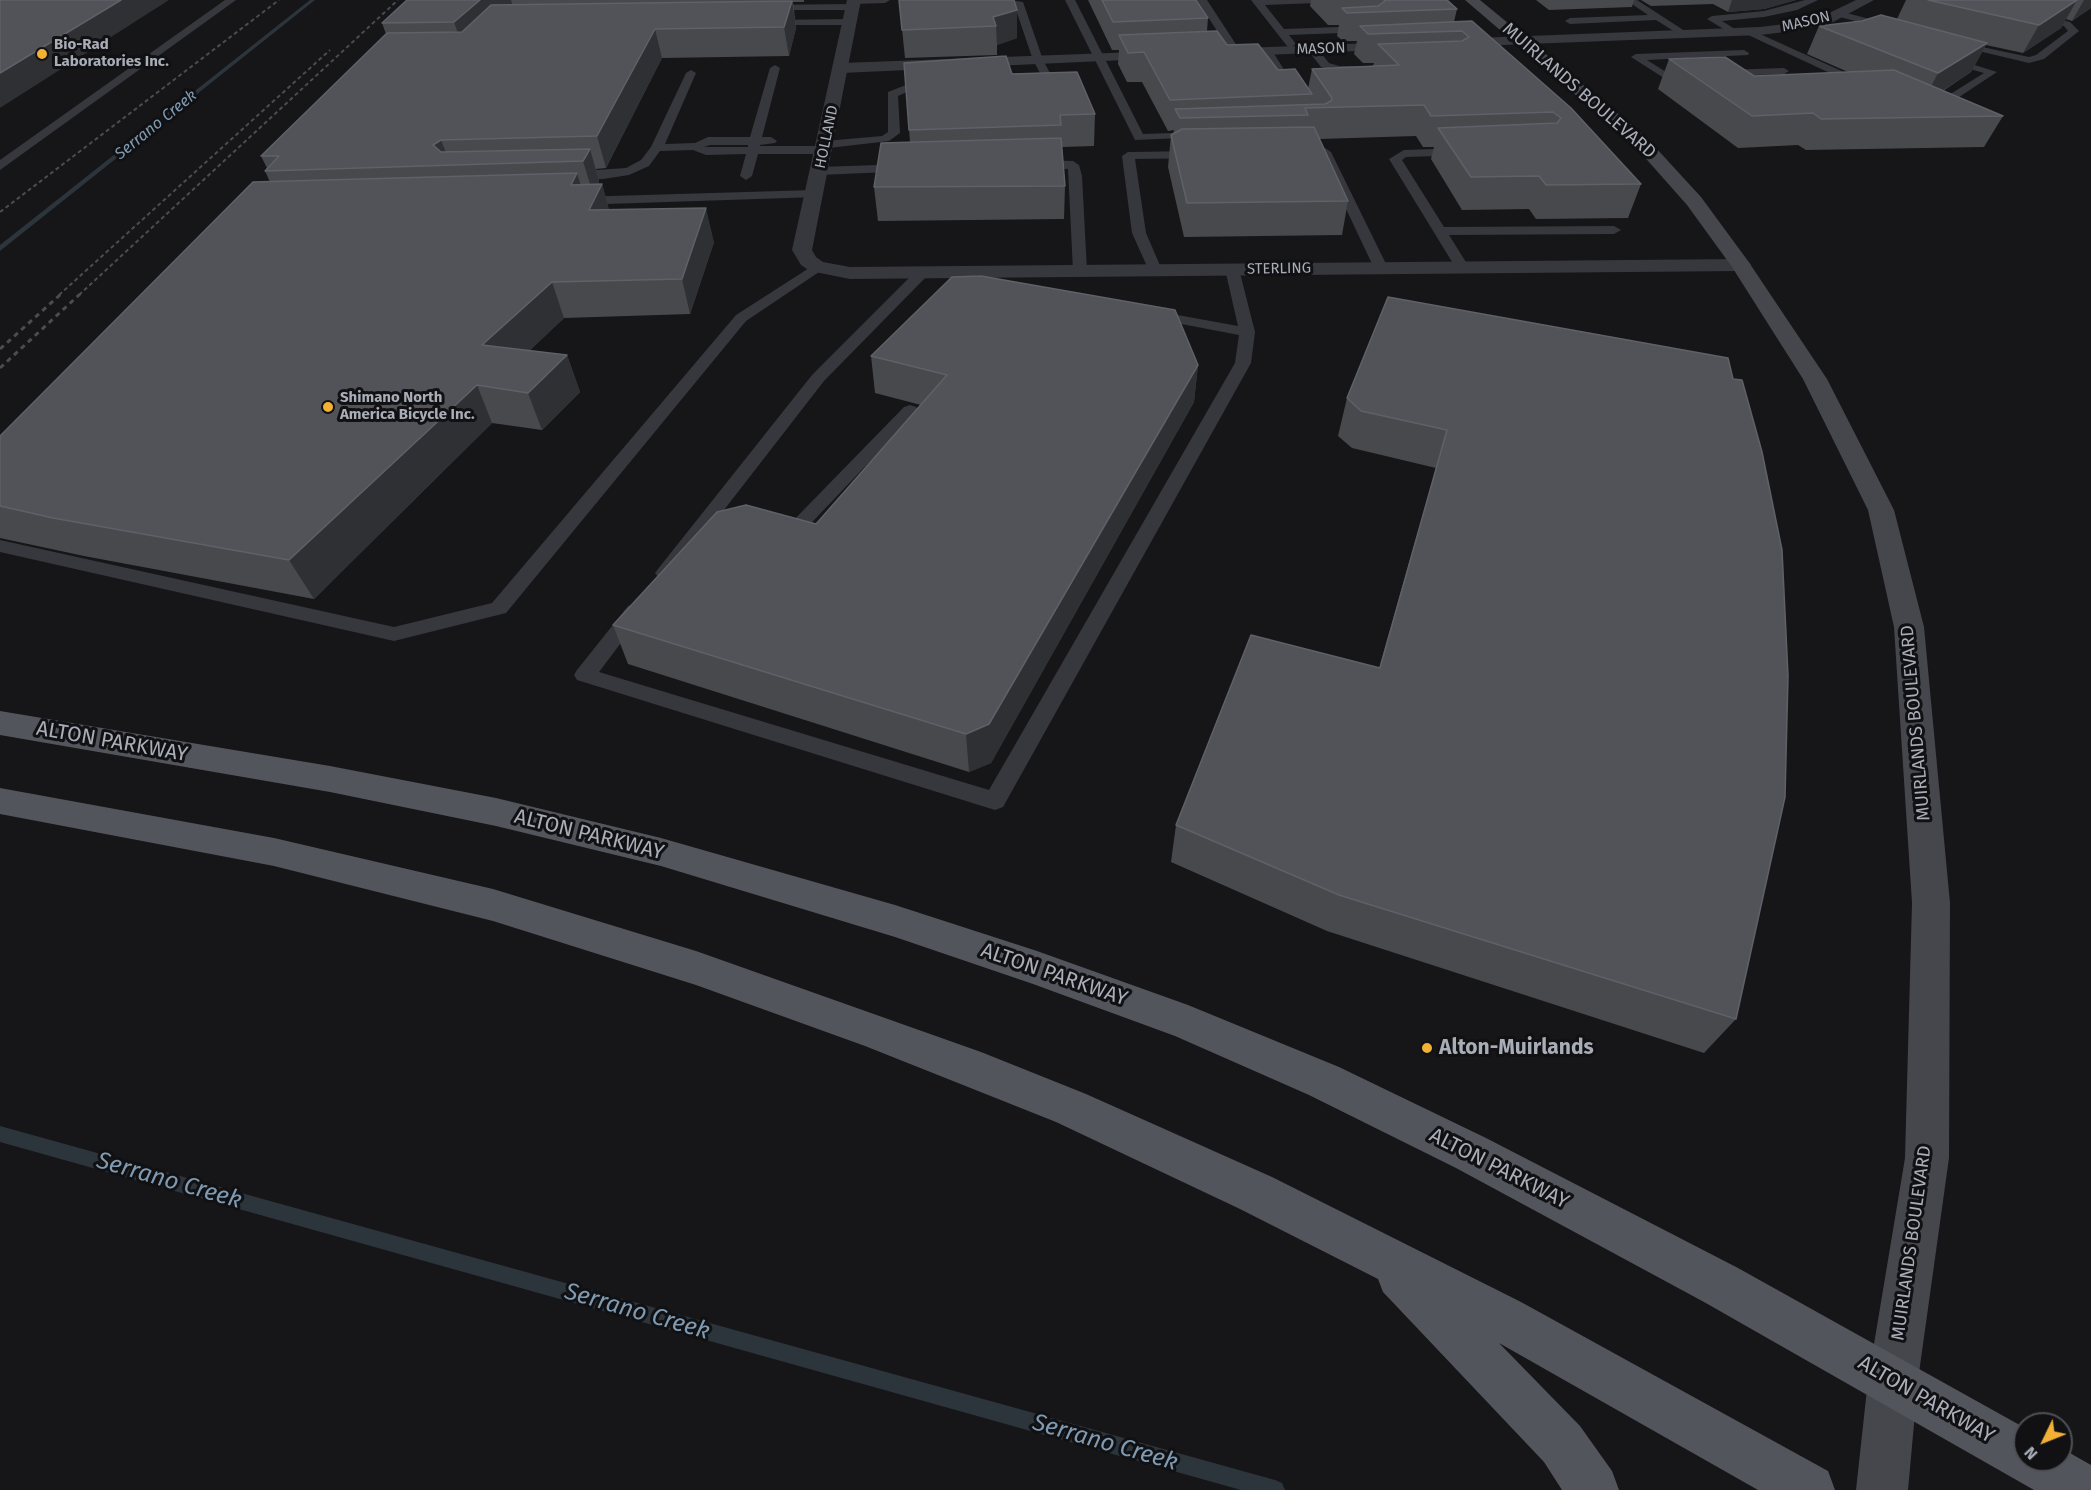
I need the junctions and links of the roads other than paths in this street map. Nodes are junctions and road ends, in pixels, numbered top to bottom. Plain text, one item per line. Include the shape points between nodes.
1 (231, 0) edge
2 (885, 0) edge
3 (1014, 0) edge
4 (1070, 0) edge
5 (1202, 0) edge
6 (1316, 0) edge
7 (1472, 0) edge
8 (1631, 0) edge
9 (1813, 0) edge
10 (1867, 0) edge
11 (1258, 2) edge
12 (747, 8) edge
13 (853, 8) edge
14 (2024, 14) edge
15 (1658, 17) junction
16 (1570, 21) dead end
17 (1837, 22) junction
18 (756, 23) edge
19 (1373, 29) edge
20 (1904, 31) edge
21 (1282, 32) junction
22 (1742, 32) junction
23 (1704, 34) junction
24 (1686, 35) junction
25 (1523, 41) junction
26 (1948, 42) edge
27 (1438, 44) edge
28 (1415, 45) edge
29 (1312, 49) junction
30 (1807, 49) dead end
31 (1295, 50) junction
32 (1267, 51) junction
33 (1787, 51) junction
34 (1236, 52) junction
35 (1179, 54) edge
36 (1202, 54) edge
37 (1754, 57) junction
38 (1936, 57) edge
39 (1099, 58) junction
40 (1038, 60) junction
41 (775, 68) dead end
42 (842, 68) junction
43 (1375, 69) edge
44 (691, 73) dead end
45 (1011, 82) edge
46 (945, 84) edge
47 (1880, 92) edge
48 (1299, 101) edge
49 (1921, 110) edge
50 (1211, 135) edge
51 (825, 145) junction
52 (754, 146) junction
53 (657, 148) junction
54 (1302, 152) edge
55 (1473, 152) edge
56 (1209, 154) edge
57 (1026, 164) edge
58 (0, 166) edge
59 (923, 167) edge
60 (819, 171) junction
61 (557, 176) edge
62 (746, 176) dead end
63 (814, 194) junction
64 (566, 201) edge
65 (1614, 230) dead end
66 (1440, 231) junction
67 (1741, 265) junction
68 (817, 267) junction
69 (1462, 267) junction
70 (1381, 268) junction
71 (1232, 269) junction
72 (1155, 270) junction
73 (1080, 271) junction
74 (923, 272) junction
75 (1131, 310) edge
76 (1247, 332) junction
77 (910, 410) dead end
78 (706, 521) junction
79 (727, 524) edge
80 (758, 529) edge
81 (0, 546) edge
82 (0, 723) edge
83 (0, 801) edge
84 (1382, 1256) junction
85 (1893, 1380) junction
86 (2013, 1449) edge
87 (2053, 1472) edge
88 (1593, 1490) edge
89 (1809, 1490) edge
90 (1882, 1490) edge
91 (2084, 1490) edge

1 - 58 lane
2 - 13 lane
3 - 40 lane
4 - 39 lane
5 - 34 lane
6 - 11 lane
7 - 25 main road, MUIRLANDS BOULEVARD
8 - 15 lane
9 - 22 lane via 1764,14 1712,19
10 - 17 street, MASON
11 - 21 lane
12 - 13 lane
13 - 18 lane
13 - 42 street, HOLLAND
14 - 26 lane via 2067,24 2074,30 2040,57 2029,60
15 - 16 lane
15 - 24 lane
17 - 20 lane
17 - 22 street, MASON
19 - 21 lane
21 - 31 lane
22 - 23 street, MASON
22 - 33 lane
23 - 24 street, MASON
23 - 37 lane
24 - 25 street, MASON
25 - 27 street, MASON
25 - 67 main road, MUIRLANDS BOULEVARD via 1639,140 1694,201
28 - 29 street, MASON
29 - 31 street, MASON
29 - 43 lane via 1325,65
30 - 33 lane
31 - 32 street, MASON
32 - 34 street, MASON
32 - 48 lane
33 - 47 lane
34 - 36 street, MASON
35 - 39 street
37 - 37 lane via 1789,73 1664,75 1636,57
38 - 49 lane via 1992,72 1940,105
39 - 40 street
39 - 50 lane via 1139,138
40 - 42 street
40 - 45 lane via 1046,75 1042,79
41 - 52 lane
42 - 51 street, HOLLAND
44 - 53 lane
46 - 51 lane via 911,86 892,94 894,133 885,139
51 - 52 lane
51 - 60 street, HOLLAND
52 - 53 lane via 708,141 697,146
52 - 62 lane
53 - 61 lane via 645,163 629,171
54 - 70 lane via 1325,152
55 - 66 lane via 1404,154 1395,159
56 - 72 lane via 1128,156 1139,233
57 - 73 lane via 1073,165
59 - 60 lane
60 - 63 street, HOLLAND
63 - 64 lane
63 - 68 street, HOLLAND via 802,250
65 - 66 lane
66 - 69 lane
67 - 69 street, STERLING
67 - 85 main road, MUIRLANDS BOULEVARD via 1815,379 1881,510 1909,627 1931,903 1927,1158
68 - 74 street, STERLING via 850,273
68 - 81 lane via 741,318 499,608 394,634
69 - 70 street, STERLING
70 - 71 street, STERLING
71 - 72 street, STERLING
71 - 76 lane
72 - 73 street, STERLING
73 - 74 street, STERLING
74 - 78 lane via 818,378
75 - 76 lane
76 - 78 lane via 1243,363 995,801 585,675
77 - 80 lane via 790,534
78 - 79 lane
82 - 85 main road, ALTON PARKWAY via 330,779 496,812 661,852 895,921 1037,968 1188,1023 1324,1081 1711,1279
83 - 84 main road via 274,852 494,905 696,968 870,1029 1071,1108
84 - 88 main road via 1562,1444
84 - 89 main road via 1504,1319
85 - 86 main road, ALTON PARKWAY
85 - 90 main road, MUIRLANDS BOULEVARD
87 - 91 main road

